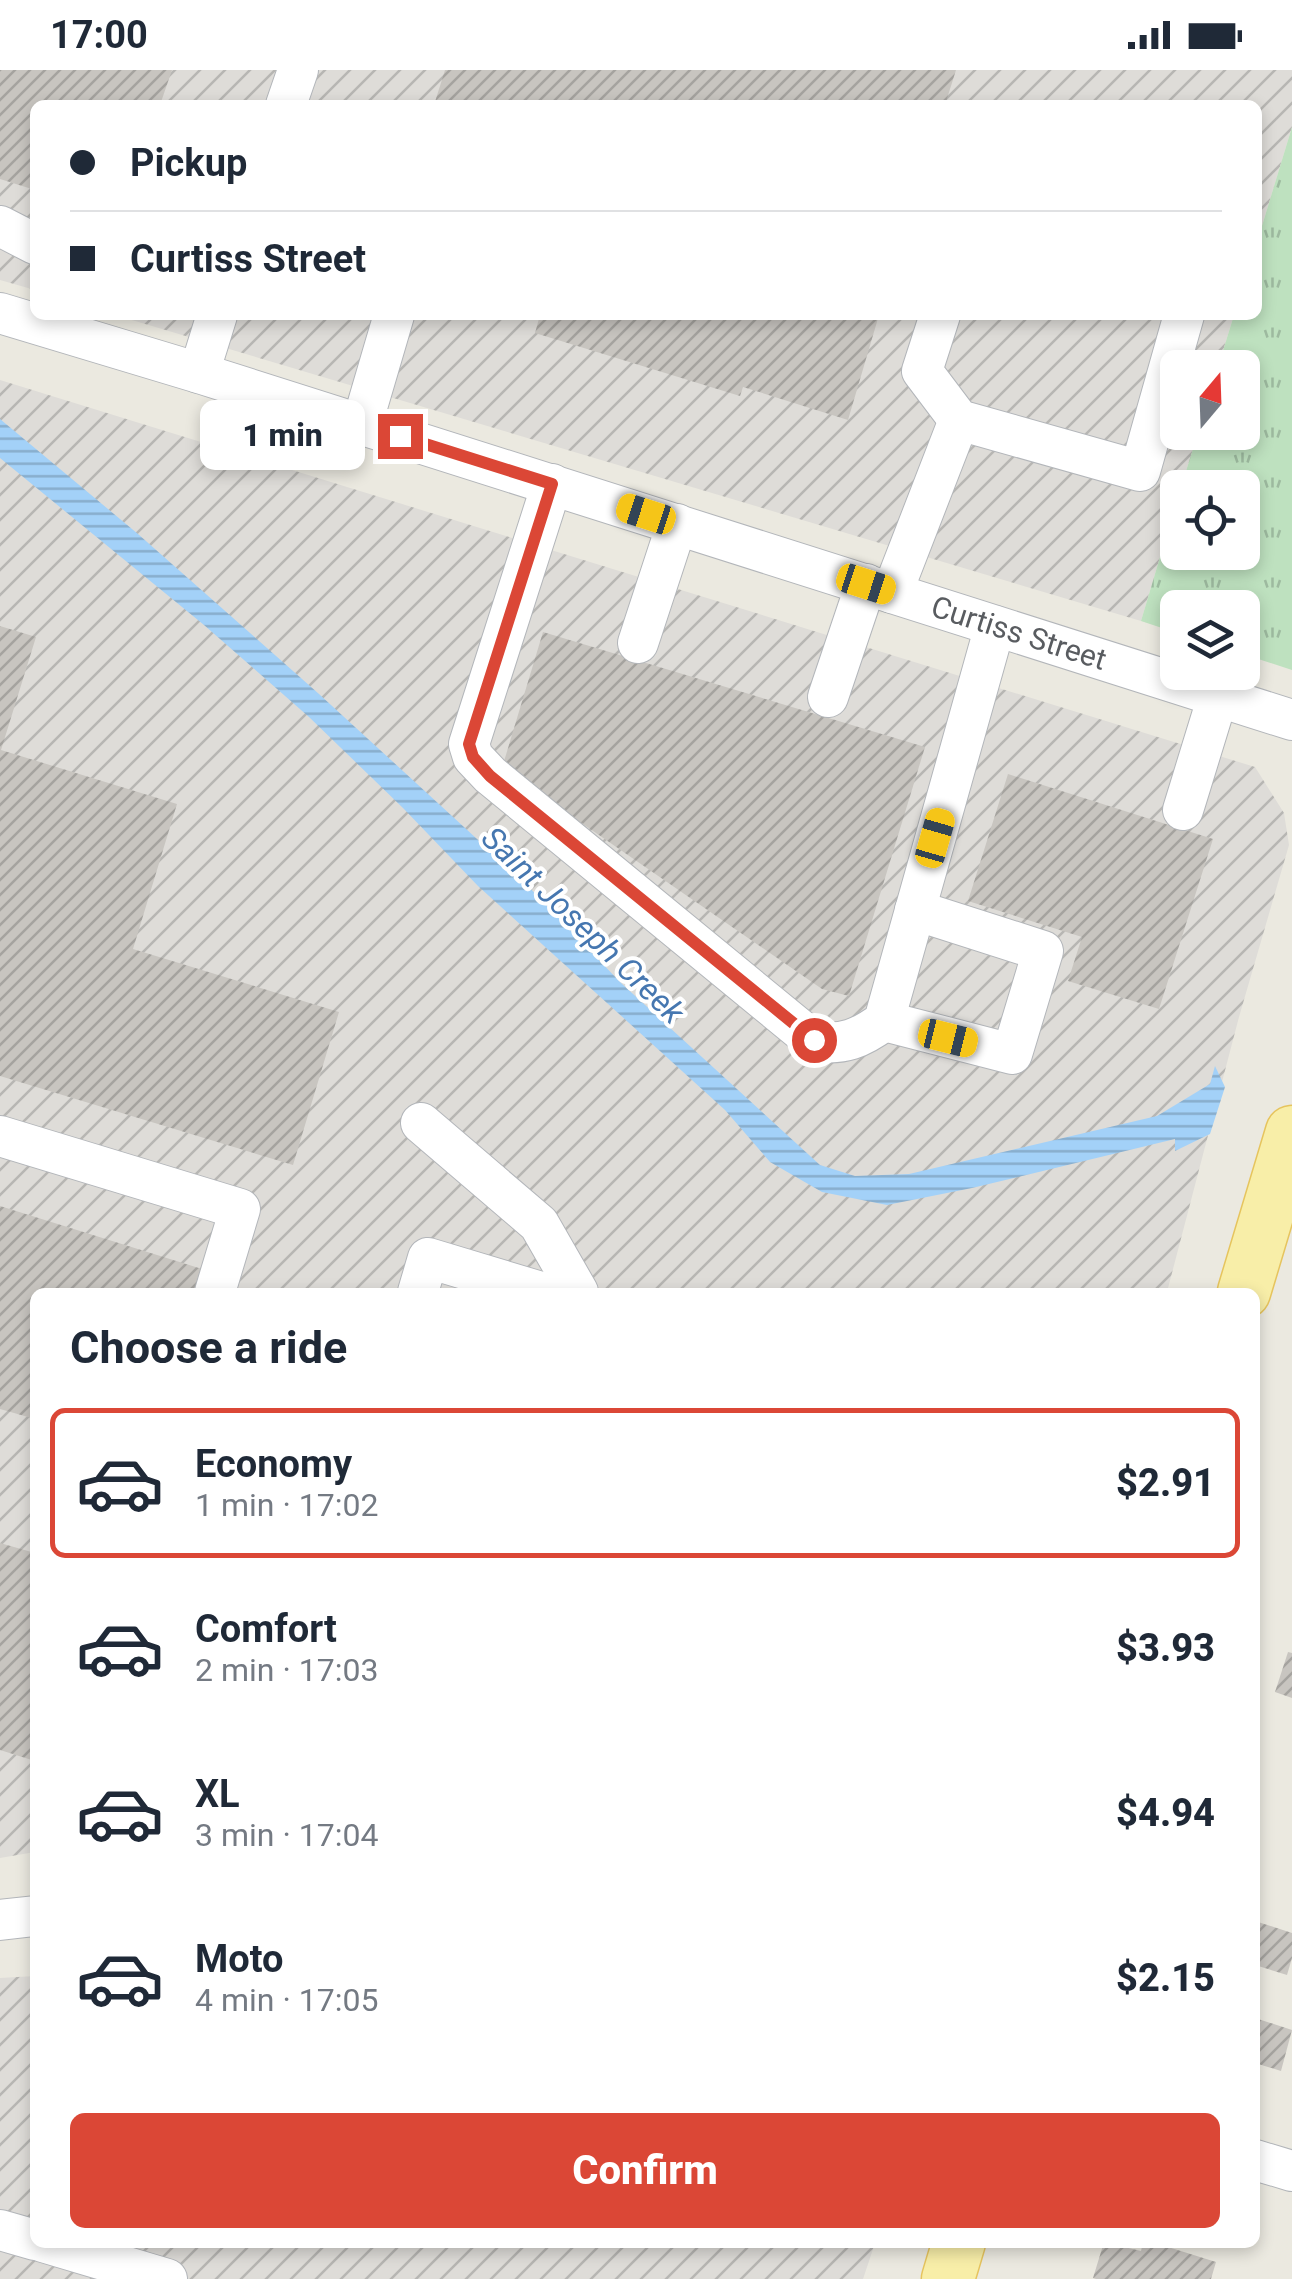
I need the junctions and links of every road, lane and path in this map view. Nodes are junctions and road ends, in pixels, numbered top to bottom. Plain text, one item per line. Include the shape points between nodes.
1 (298, 70) edge
2 (288, 100) edge
3 (0, 226) edge
4 (30, 241) edge
5 (0, 313) edge
6 (30, 318) edge
7 (44, 320) edge
8 (215, 320) edge
9 (393, 320) edge
10 (938, 320) edge
11 (1183, 320) edge
12 (89, 327) edge
13 (198, 372) junction
14 (959, 420) junction
15 (362, 424) junction
16 (552, 484) junction
17 (678, 524) junction
18 (879, 589) junction
19 (995, 626) junction
20 (638, 643) dead end
21 (1218, 696) junction
22 (828, 697) dead end
23 (1292, 720) edge
24 (1183, 810) dead end
25 (916, 910) junction
26 (884, 1021) junction
27 (421, 1123) dead end
28 (1292, 1132) edge
29 (0, 1136) edge
30 (215, 1288) edge
31 (419, 1288) edge
32 (528, 1288) edge
33 (576, 1288) edge
34 (1245, 1288) edge
35 (30, 1917) edge
36 (0, 1920) edge
37 (1260, 2161) edge
38 (1292, 2170) edge
39 (0, 2230) edge
40 (30, 2239) edge
41 (63, 2248) edge
42 (957, 2248) edge
43 (167, 2279) edge
44 (948, 2279) edge

1 - 2 street
3 - 4 street
5 - 6 street, Curtiss Street
7 - 12 street, Curtiss Street
8 - 13 street
9 - 15 street
10 - 14 street via 922,372
11 - 14 street via 1140,471
12 - 13 street, Curtiss Street
13 - 15 street, Curtiss Street
14 - 18 street
15 - 16 street, Curtiss Street
16 - 17 street, Curtiss Street
16 - 26 street via 469,744 473,757 814,1040 847,1042
17 - 18 street, Curtiss Street
17 - 20 street
18 - 19 street, Curtiss Street
18 - 22 street
19 - 21 street, Curtiss Street
19 - 25 street
21 - 23 street, Curtiss Street
21 - 24 street
25 - 26 street
25 - 26 street via 1043,951 1012,1054
27 - 33 street via 538,1224
28 - 34 main road
29 - 30 street via 240,1208
31 - 32 street via 428,1258
35 - 36 street
37 - 38 street
39 - 40 street
41 - 43 street
42 - 44 main road

